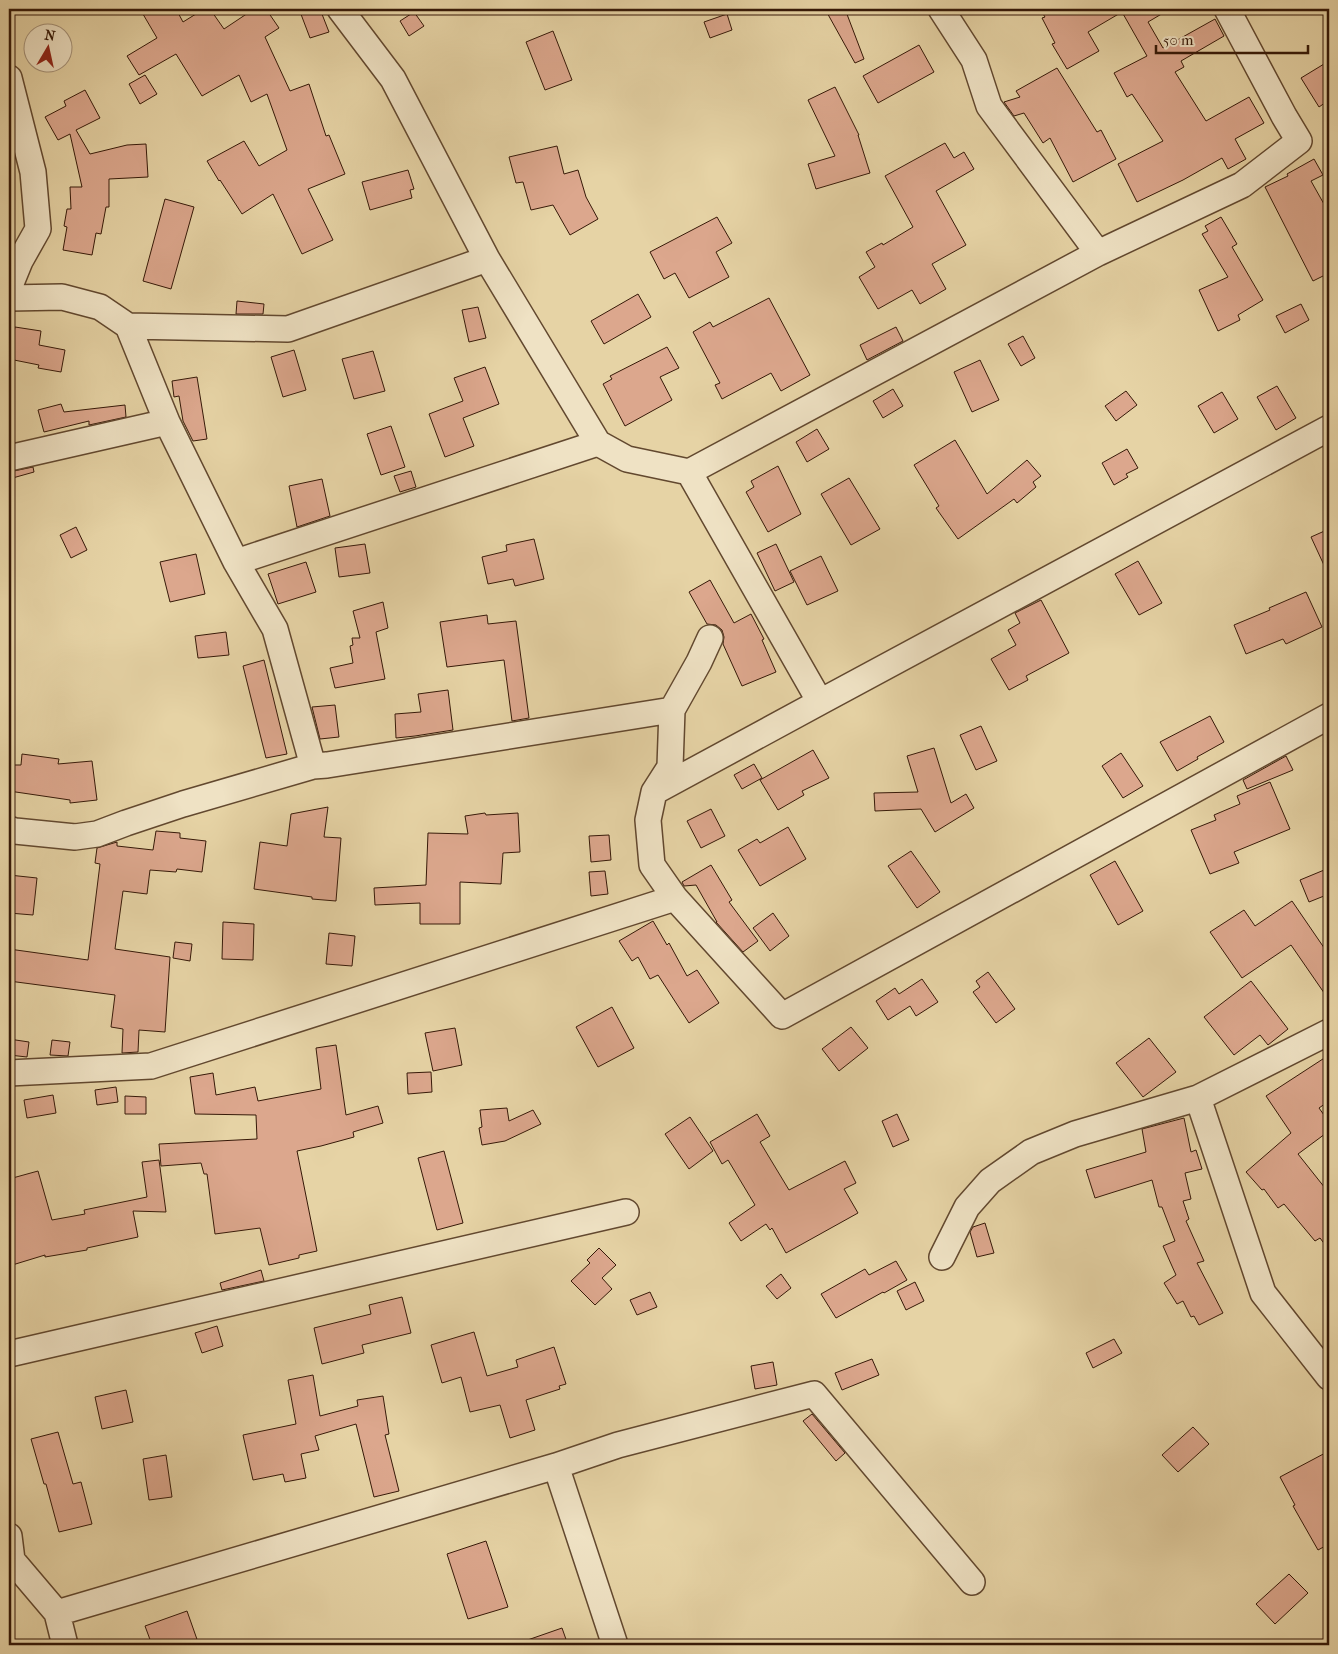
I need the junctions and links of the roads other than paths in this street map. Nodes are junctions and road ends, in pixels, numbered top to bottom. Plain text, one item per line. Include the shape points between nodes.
1 (340, 9) edge
2 (941, 9) edge
3 (1228, 9) edge
4 (9, 78) edge
5 (1098, 253) junction
6 (487, 259) junction
7 (9, 288) edge
8 (9, 298) edge
9 (128, 326) junction
10 (167, 422) junction
11 (1329, 428) edge
12 (598, 443) junction
13 (9, 458) edge
14 (689, 472) junction
15 (236, 562) junction
16 (710, 638) dead end
17 (820, 702) junction
18 (672, 710) junction
19 (1329, 716) edge
20 (312, 766) junction
21 (654, 792) junction
22 (9, 829) edge
23 (675, 898) junction
24 (1329, 1032) edge
25 (9, 1073) edge
26 (1198, 1098) junction
27 (626, 1212) dead end
28 (942, 1257) dead end
29 (9, 1354) edge
30 (1329, 1377) edge
31 (556, 1466) junction
32 (9, 1536) edge
33 (972, 1582) dead end
34 (57, 1613) junction
35 (64, 1645) edge
36 (615, 1645) edge

1 - 6 street via 393,79
2 - 5 street via 974,60 989,106
3 - 5 street via 1299,141 1242,185
4 - 7 street via 33,172 38,229
5 - 14 street
6 - 9 street via 288,329
6 - 12 street
8 - 9 street via 62,297 100,307
9 - 10 street
10 - 13 street
10 - 15 street
11 - 17 street
12 - 14 street via 627,459
12 - 15 street
14 - 17 street
15 - 20 street via 275,628
16 - 18 street
17 - 21 street
18 - 20 street
18 - 21 street via 670,767
19 - 23 street via 782,1016
20 - 22 street via 183,804 97,834 75,837
21 - 23 street via 648,820 652,865
23 - 25 street via 151,1066
24 - 26 street
26 - 28 street via 1075,1134 1031,1152 990,1181 967,1207
26 - 30 street via 1263,1294
27 - 29 street
31 - 33 street via 618,1445 814,1394
31 - 34 street
31 - 36 street
32 - 34 street via 12,1560
34 - 35 street

